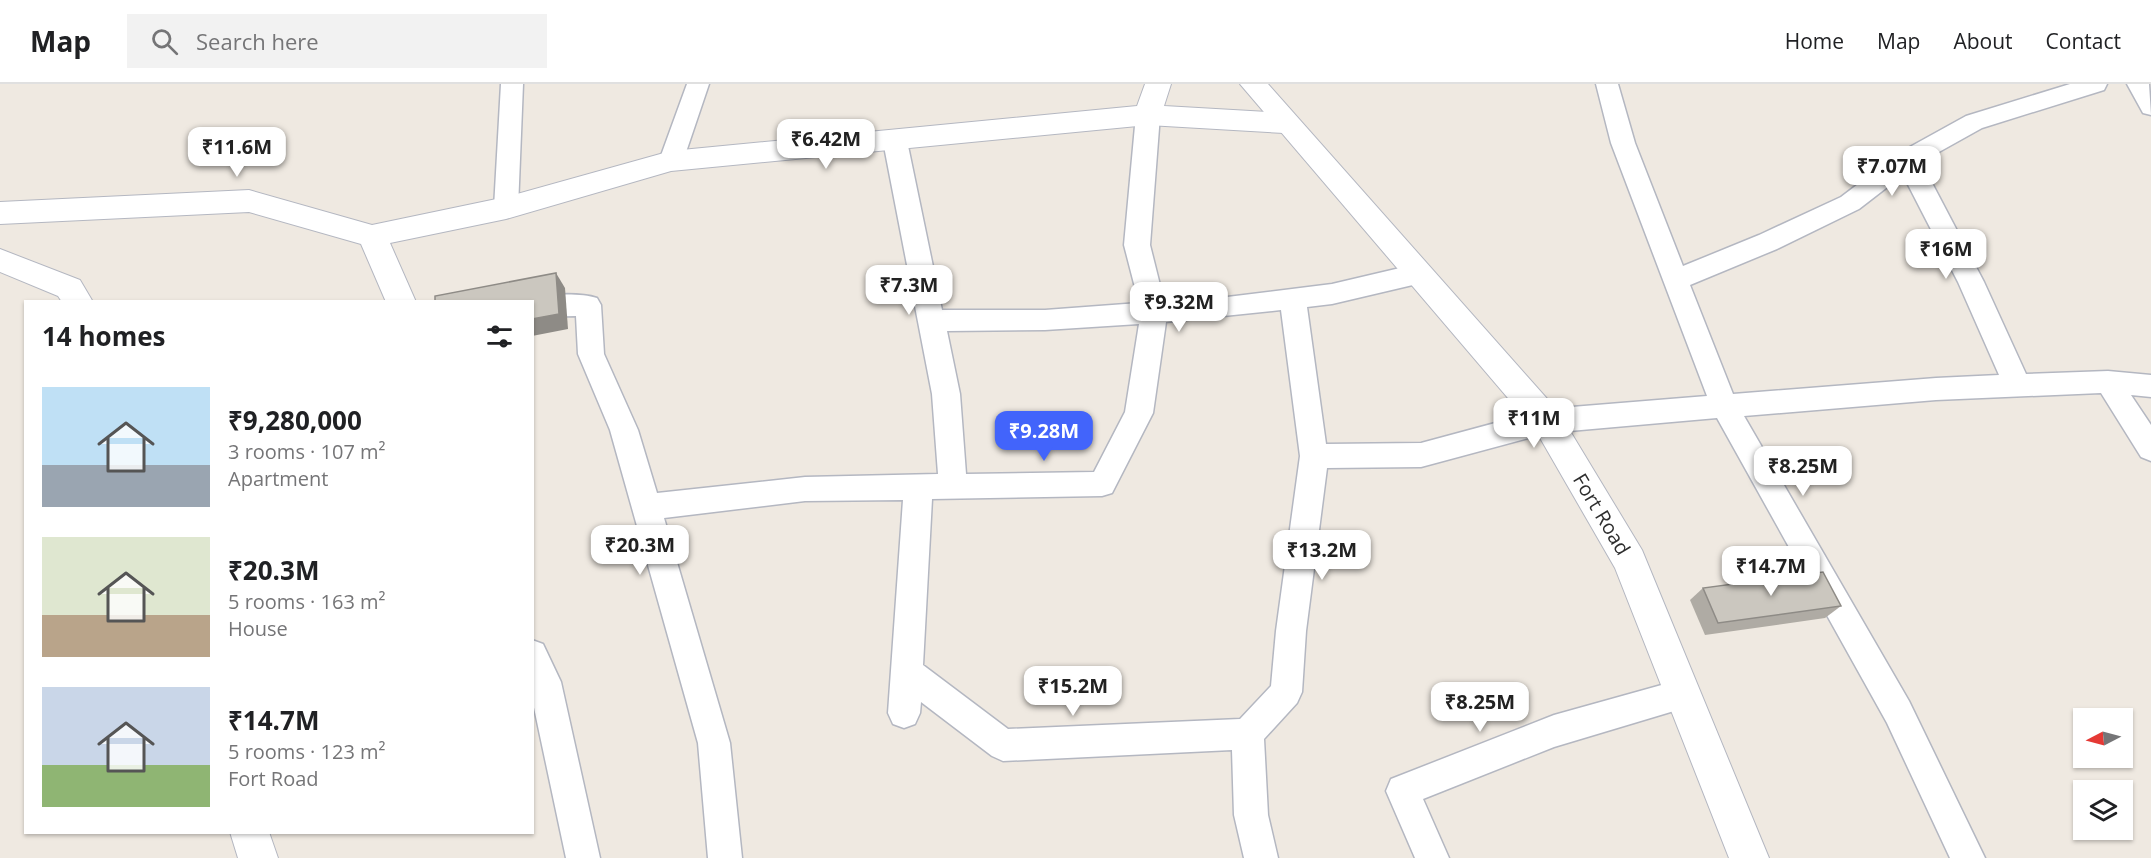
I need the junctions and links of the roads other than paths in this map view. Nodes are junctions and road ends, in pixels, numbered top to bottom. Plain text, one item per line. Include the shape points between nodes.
1 (512, 84) edge
2 (698, 84) edge
3 (1158, 84) edge
4 (1252, 84) edge
5 (1607, 84) edge
6 (2096, 84) edge
7 (2138, 84) edge
8 (2151, 107) edge
9 (1148, 115) junction
10 (1284, 123) junction
11 (895, 141) junction
12 (1907, 159) junction
13 (670, 161) junction
14 (506, 208) junction
15 (0, 213) edge
16 (372, 236) junction
17 (0, 260) edge
18 (1417, 274) junction
19 (1676, 280) junction
20 (1293, 299) junction
21 (77, 300) edge
22 (400, 300) edge
23 (534, 307) edge
24 (1154, 312) junction
25 (932, 321) junction
26 (2108, 382) junction
27 (2017, 386) junction
28 (2151, 386) edge
29 (1725, 408) junction
30 (1547, 421) junction
31 (2151, 449) edge
32 (1314, 456) junction
33 (953, 486) junction
34 (918, 488) junction
35 (645, 507) junction
36 (534, 658) edge
37 (907, 672) junction
38 (1683, 694) junction
39 (904, 713) dead end
40 (1248, 734) junction
41 (250, 834) edge
42 (258, 858) edge
43 (583, 858) edge
44 (725, 858) edge
45 (1261, 858) edge
46 (1431, 858) edge
47 (1749, 858) edge
48 (1968, 858) edge

1 - 14 street
2 - 13 street
3 - 9 street
4 - 10 street, Fort Road
5 - 19 street via 1623,143
6 - 12 street via 1974,122
7 - 8 street
9 - 10 street
9 - 11 street
9 - 24 street via 1137,245
10 - 18 street, Fort Road
11 - 13 street
11 - 25 street
12 - 19 street via 1850,203
12 - 27 street via 1971,282
13 - 14 street
14 - 16 street
15 - 16 street via 249,201
16 - 22 street
17 - 21 street via 69,288
18 - 20 street
18 - 30 street, Fort Road
19 - 29 street
20 - 24 street
20 - 32 street
23 - 35 street via 588,305 591,354 624,430
24 - 25 street via 1045,320
24 - 33 street via 1139,413 1102,484
25 - 33 street via 946,394
26 - 27 street
26 - 28 street
26 - 31 street
27 - 29 street via 1936,389
29 - 30 street
29 - 48 street via 1898,712
30 - 32 street via 1420,455
30 - 38 street, Fort Road via 1630,561
32 - 40 street via 1286,692
33 - 34 street
34 - 35 street via 805,489
34 - 37 street
35 - 44 street via 714,743
36 - 43 street via 545,682
37 - 39 street
37 - 40 street via 1004,745
38 - 46 street via 1554,731 1403,791
38 - 47 street, Fort Road
40 - 45 street via 1251,815
41 - 42 street

